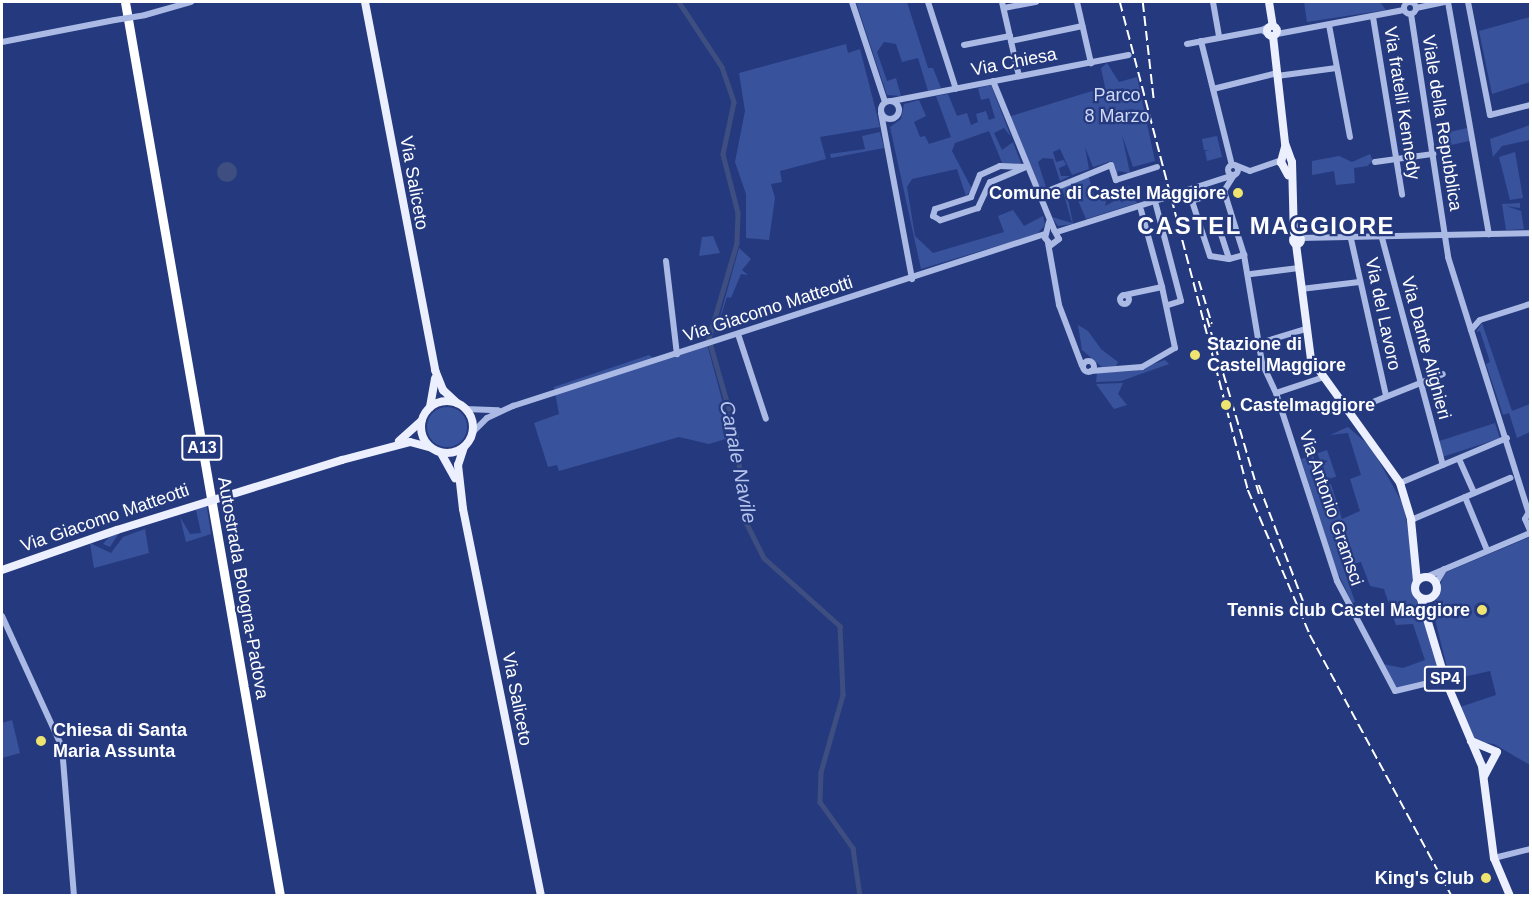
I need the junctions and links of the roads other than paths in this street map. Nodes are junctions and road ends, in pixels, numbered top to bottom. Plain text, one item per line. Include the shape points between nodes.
1 (125, 2) edge
2 (131, 2) edge
3 (191, 2) edge
4 (365, 2) edge
5 (852, 2) edge
6 (928, 2) edge
7 (1036, 2) edge
8 (1077, 2) edge
9 (1213, 2) edge
10 (1269, 2) edge
11 (1409, 2) edge
12 (1446, 2) edge
13 (1468, 2) edge
14 (1003, 5) edge
15 (1416, 8) junction
16 (1404, 10) junction
17 (1411, 14) junction
18 (1373, 17) junction
19 (1329, 25) junction
20 (1083, 26) junction
21 (1271, 29) junction
22 (1010, 38) junction
23 (1219, 38) junction
24 (1201, 41) junction
25 (2, 42) edge
26 (1187, 44) dead end
27 (964, 45) dead end
28 (1129, 55) dead end
29 (1091, 63) junction
30 (1336, 68) junction
31 (1277, 74) junction
32 (1019, 76) junction
33 (993, 81) junction
34 (956, 89) junction
35 (1213, 89) junction
36 (906, 99) junction
37 (889, 101) junction
38 (1530, 105) edge
39 (898, 107) junction
40 (881, 113) junction
41 (891, 119) junction
42 (884, 129) junction
43 (1350, 137) dead end
44 (1432, 154) junction
45 (1396, 159) junction
46 (1285, 162) junction
47 (1375, 162) dead end
48 (1233, 165) junction
49 (1026, 166) junction
50 (1157, 167) dead end
51 (1232, 173) junction
52 (978, 182) junction
53 (988, 186) junction
54 (1224, 191) junction
55 (1181, 192) tunnel mouth
56 (1038, 195) junction
57 (1402, 195) dead end
58 (971, 197) junction
59 (1164, 198) tunnel mouth
60 (1156, 205) dead end
61 (976, 208) junction
62 (1141, 210) dead end
63 (1530, 233) edge
64 (1221, 234) dead end
65 (1489, 234) junction
66 (1053, 235) junction
67 (1444, 236) junction
68 (1297, 238) junction
69 (1382, 238) junction
70 (1351, 239) junction
71 (1032, 242) junction
72 (1047, 243) junction
73 (1245, 255) junction
74 (1052, 258) junction
75 (1229, 259) junction
76 (666, 261) dead end
77 (911, 265) junction
78 (1299, 268) junction
79 (1251, 274) dead end
80 (920, 277) junction
81 (912, 279) junction
82 (1360, 282) junction
83 (1162, 287) junction
84 (1143, 289) junction
85 (1301, 289) junction
86 (1530, 304) edge
87 (1168, 305) junction
88 (1467, 318) junction
89 (1480, 320) junction
90 (1306, 329) junction
91 (1471, 330) junction
92 (738, 334) junction
93 (1263, 342) dead end
94 (1076, 344) junction
95 (677, 354) junction
96 (1091, 362) junction
97 (1082, 366) junction
98 (435, 370) junction
99 (1091, 371) junction
100 (1108, 371) junction
101 (1443, 374) dead end
102 (1321, 378) junction
103 (1418, 384) junction
104 (1276, 393) junction
105 (1386, 396) junction
106 (457, 403) junction
107 (513, 406) junction
108 (430, 407) junction
109 (465, 409) junction
110 (1348, 412) junction
111 (766, 419) dead end
112 (422, 420) junction
113 (472, 433) junction
114 (1507, 438) junction
115 (391, 445) junction
116 (464, 447) junction
117 (430, 448) junction
118 (441, 453) junction
119 (1459, 459) junction
120 (1443, 465) junction
121 (1510, 478) dead end
122 (1521, 482) junction
123 (1400, 483) junction
124 (1474, 493) junction
125 (1465, 497) junction
126 (1530, 497) edge
127 (463, 509) junction
128 (1529, 511) edge
129 (1411, 520) junction
130 (1529, 529) edge
131 (1486, 550) junction
132 (1454, 564) junction
133 (2, 570) edge
134 (1422, 578) junction
135 (1436, 583) junction
136 (1431, 598) junction
137 (1421, 599) junction
138 (2, 616) edge
139 (1429, 617) junction
140 (1445, 680) junction
141 (1481, 754) junction
142 (1491, 765) junction
143 (1482, 782) junction
144 (1530, 849) edge
145 (1494, 858) junction
146 (74, 896) edge
147 (279, 896) edge
148 (286, 896) edge
149 (541, 896) edge
150 (1510, 896) edge

1 - 147 highway, Autostrada Bologna-Padova / A13
2 - 148 highway, Autostrada Bologna-Padova / A13
3 - 25 street, bridge via 145,15
4 - 98 main road, Via Saliceto
5 - 37 street
6 - 34 street
7 - 14 street
8 - 20 street
9 - 23 street
10 - 21 main road
11 - 15 street
11 - 16 street
12 - 15 street
12 - 65 street
13 - 38 street via 1490,114
14 - 22 street
15 - 17 street, Viale della Repubblica
16 - 17 street, Viale della Repubblica
16 - 18 street
17 - 44 street, Viale della Repubblica
18 - 19 street
18 - 45 street, Via fratelli Kennedy
19 - 21 street via 1292,31
19 - 30 street
20 - 22 street
20 - 29 street
21 - 23 street
21 - 31 main road
22 - 27 street
22 - 32 street
23 - 24 street
24 - 26 street
24 - 35 street
28 - 29 street, Via Chiesa
29 - 32 street, Via Chiesa
30 - 31 street
30 - 43 street
31 - 35 street
31 - 46 main road
32 - 33 street, Via Chiesa
33 - 34 street, Via Chiesa
33 - 49 street
34 - 36 street, Via Chiesa
35 - 48 street
36 - 37 street, Via Chiesa
36 - 39 street
37 - 39 street
37 - 40 street
39 - 41 street
40 - 41 street
40 - 42 street
41 - 42 street
42 - 77 street
44 - 45 street
44 - 67 street, Viale della Repubblica
45 - 47 street
45 - 57 street, Via fratelli Kennedy
46 - 48 street via 1250,171
46 - 51 street
46 - 68 main road
48 - 51 street
49 - 52 street
49 - 53 street
49 - 56 street
50 - 56 street via 1116,180 1110,165
51 - 54 street
51 - 55 street
52 - 53 street
52 - 58 street
53 - 61 street
54 - 73 street
54 - 75 street via 1192,201 1210,256
56 - 66 street
58 - 61 street
58 - 61 street via 935,209 933,216 940,220
59 - 66 street, Via Giacomo Matteotti
60 - 87 street via 1181,301
62 - 83 street
63 - 65 street
64 - 75 street
65 - 67 street
66 - 71 street, Via Giacomo Matteotti
66 - 72 street
66 - 72 street, Via Giacomo Matteotti
66 - 74 street
67 - 69 street
67 - 88 street, Viale della Repubblica
68 - 70 street
68 - 78 main road
69 - 70 street
69 - 103 street, Via Dante Alighieri
70 - 82 street, Via del Lavoro
71 - 72 street, Via Giacomo Matteotti
71 - 80 street, Via Giacomo Matteotti
72 - 74 street
73 - 75 street
73 - 104 street via 1251,315
74 - 94 street via 1059,305
76 - 95 street
77 - 80 street
77 - 81 street
78 - 79 street
78 - 85 main road
80 - 81 street, Via Giacomo Matteotti
81 - 92 street, Via Giacomo Matteotti
82 - 85 street
82 - 105 street, Via del Lavoro
83 - 84 street
83 - 87 street
84 - 84 street via 1127,302 1120,300 1123,295
85 - 90 main road
86 - 89 street
87 - 100 street via 1176,342 1172,352 1142,367
88 - 89 street
88 - 91 street, Viale della Repubblica
89 - 91 street
90 - 93 street
90 - 102 main road
91 - 114 street, Viale della Repubblica
92 - 95 street, Via Giacomo Matteotti
92 - 111 street
94 - 96 street
94 - 97 street
95 - 107 street, Via Giacomo Matteotti
96 - 97 street
96 - 99 street
96 - 100 street
97 - 99 street
98 - 106 main road, Via Saliceto via 443,390
98 - 108 main road, Via Saliceto
99 - 100 street
101 - 103 street
102 - 104 street
102 - 110 main road
103 - 105 street
103 - 120 street, Via Dante Alighieri
104 - 140 street, Via Antonio Gramsci via 1337,581 1395,691
105 - 110 street
106 - 108 main road
106 - 109 main road, Via Saliceto
107 - 109 street, Via Giacomo Matteotti via 482,412
107 - 113 street, Via Giacomo Matteotti via 487,418
108 - 112 main road, Via Saliceto
109 - 113 main road
110 - 123 main road
112 - 115 main road, Via Giacomo Matteotti via 411,435
112 - 117 main road via 422,435
113 - 116 main road, Via Saliceto
114 - 119 street
114 - 122 street, Viale della Repubblica
115 - 117 main road, Via Giacomo Matteotti via 410,442
115 - 133 main road, Via Giacomo Matteotti, bridge
116 - 118 main road
116 - 127 main road, Via Saliceto via 458,465
117 - 118 main road
118 - 127 main road, Via Saliceto via 453,469
119 - 120 street
119 - 124 street
120 - 123 street
121 - 124 street
122 - 126 street
122 - 128 street
123 - 129 main road
124 - 125 street
125 - 129 street
125 - 131 street
127 - 149 main road, Via Saliceto
128 - 130 street
129 - 134 main road
130 - 131 street
131 - 132 street
132 - 134 street
132 - 135 street via 1439,572
134 - 135 main road
134 - 137 main road, SP4 via 1414,590
135 - 136 main road, SP4
136 - 137 main road
136 - 139 main road, SP4
137 - 139 main road, SP4
138 - 146 street via 62,747
139 - 140 main road, SP4
140 - 141 main road, SP4 via 1468,738
141 - 142 main road
141 - 142 main road via 1497,752
141 - 143 main road
142 - 143 main road
143 - 145 main road
144 - 145 street
145 - 150 main road

